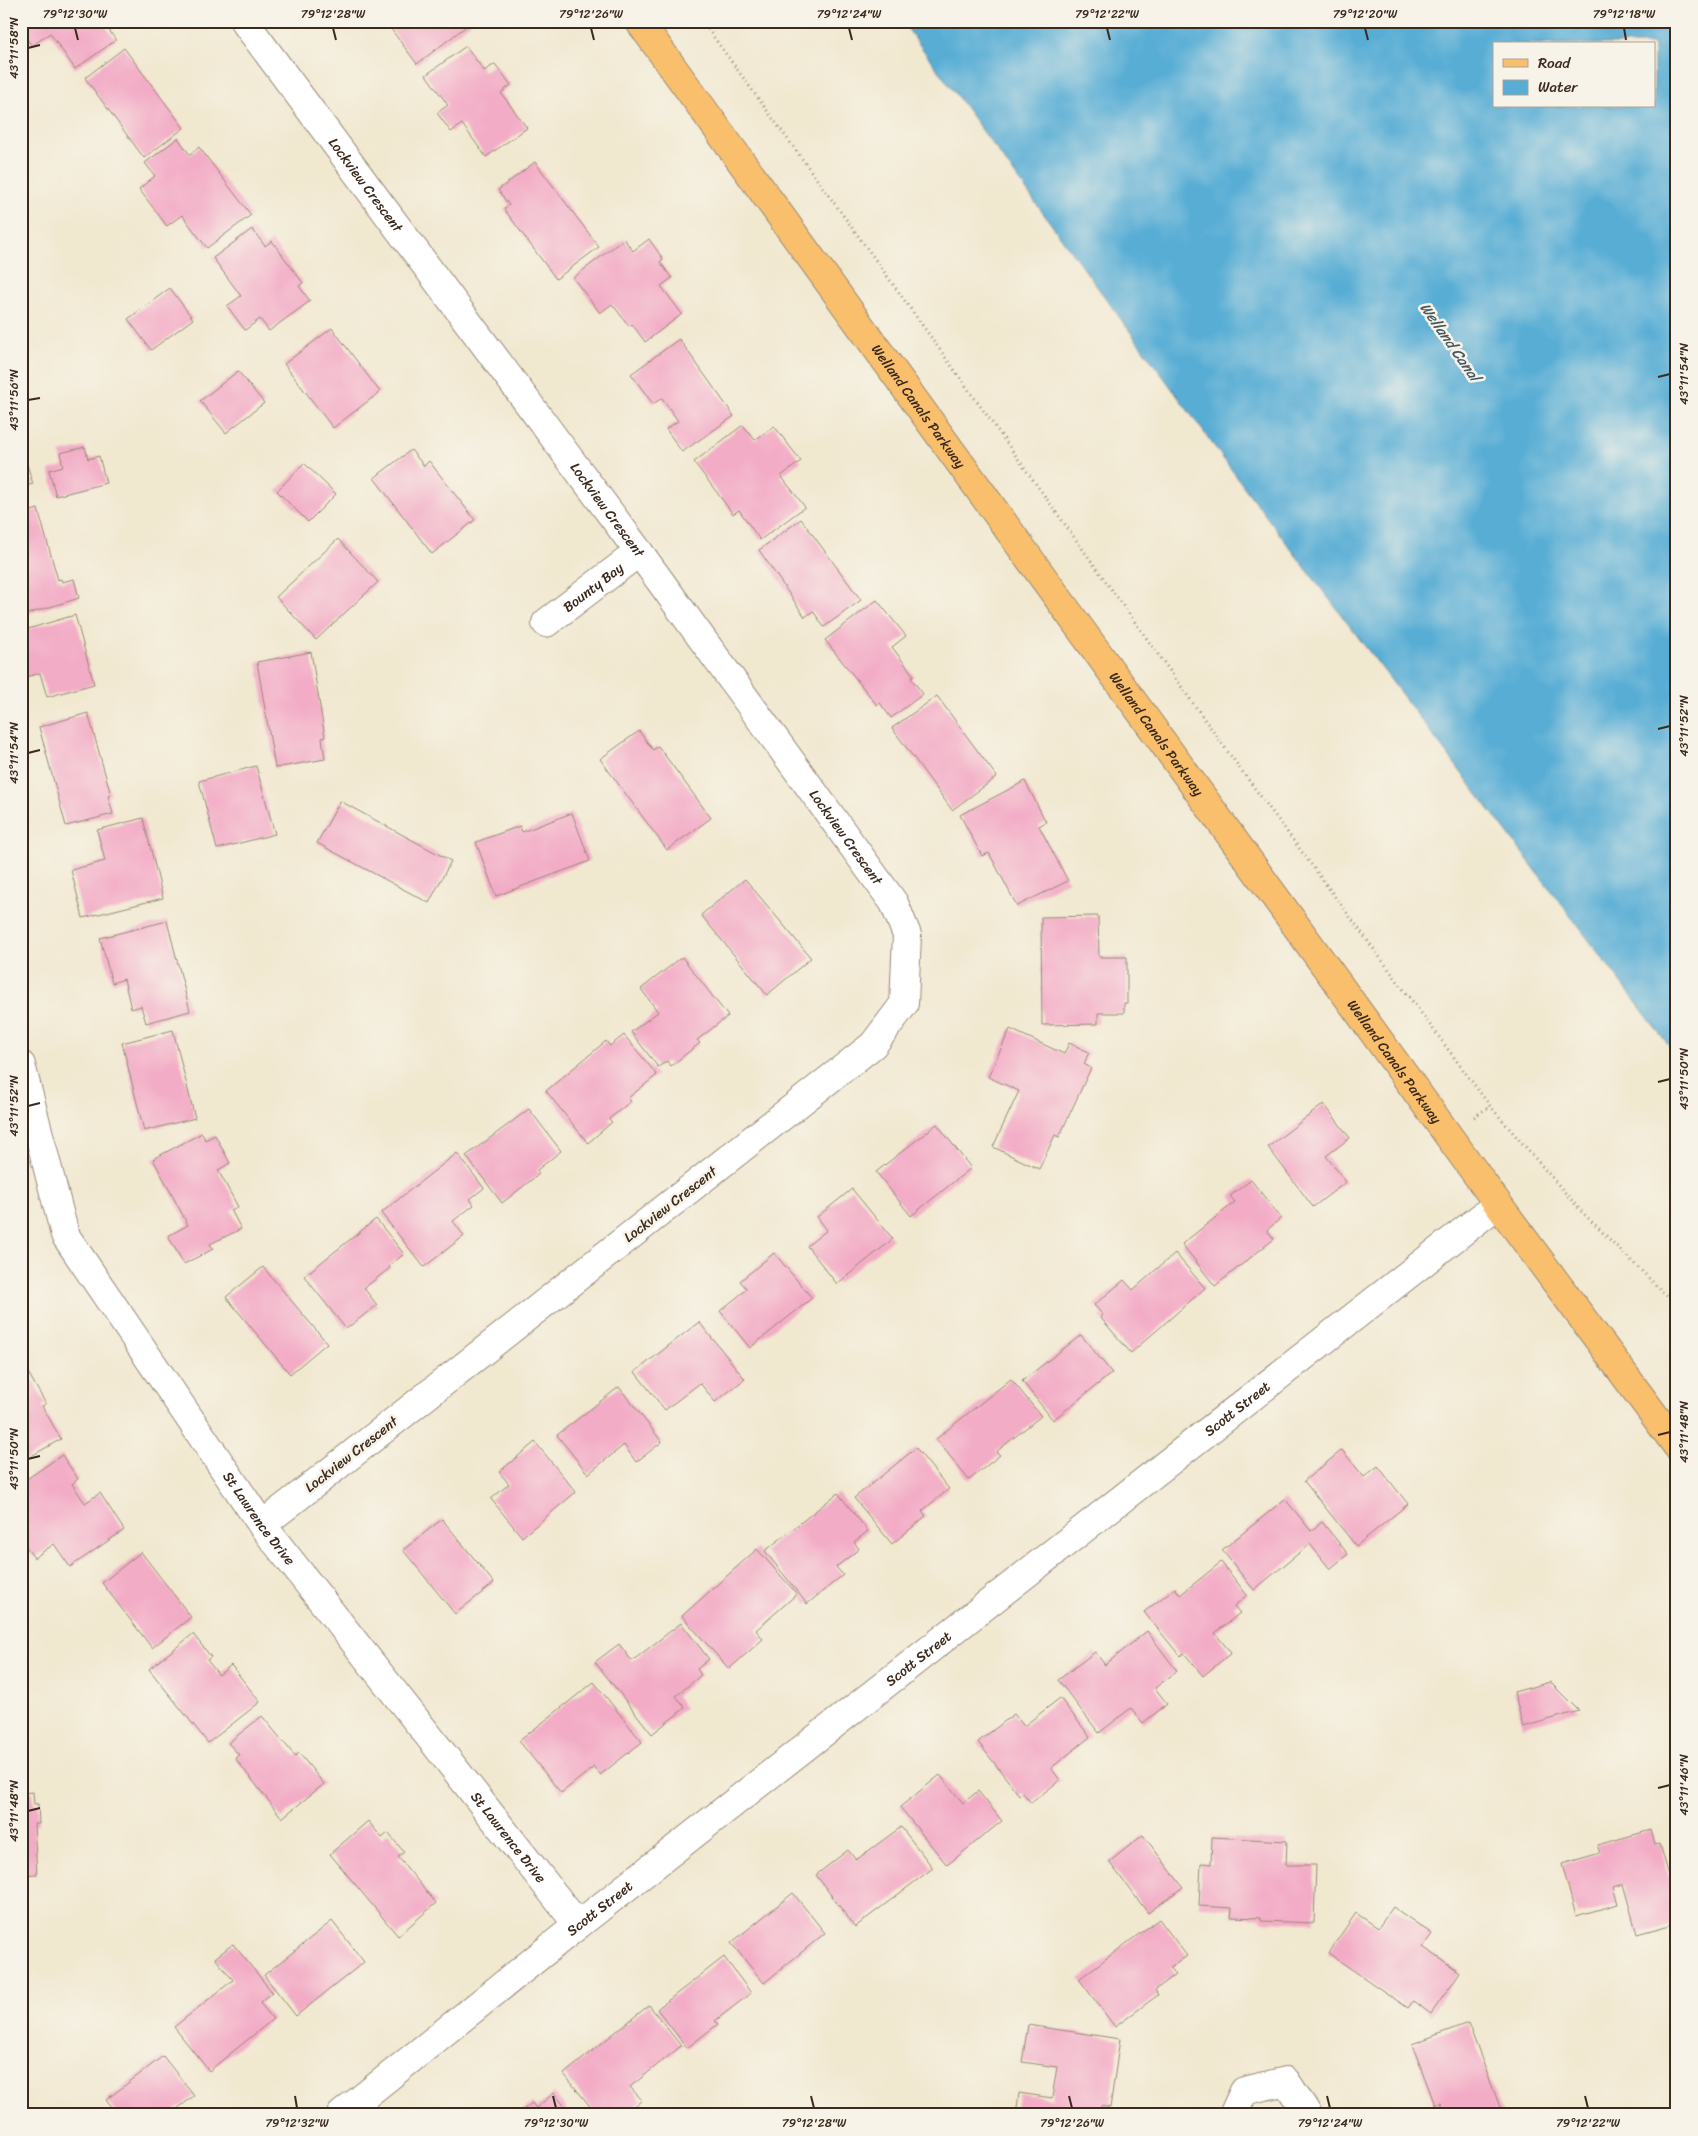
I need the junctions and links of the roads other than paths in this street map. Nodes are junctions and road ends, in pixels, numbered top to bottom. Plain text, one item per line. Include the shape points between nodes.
1 (244, 21) edge
2 (639, 21) edge
3 (639, 552) junction
4 (546, 623) dead end
5 (21, 1065) edge
6 (1498, 1204) junction
7 (1677, 1446) edge
8 (262, 1525) junction
9 (578, 1925) junction
10 (341, 2115) edge
11 (1233, 2115) edge
12 (1308, 2115) edge

1 - 3 street, Lockview Crescent
2 - 6 main road, Welland Canals Parkway
3 - 4 street, Bounty Bay
3 - 8 street, Lockview Crescent via 894,903 907,935 904,1004 873,1044
5 - 8 street, St Lawrence Drive via 65,1236
6 - 7 main road, Welland Canals Parkway
6 - 9 street, Scott Street
8 - 9 street, St Lawrence Drive
9 - 10 street, Scott Street
11 - 12 street via 1244,2091 1286,2081

